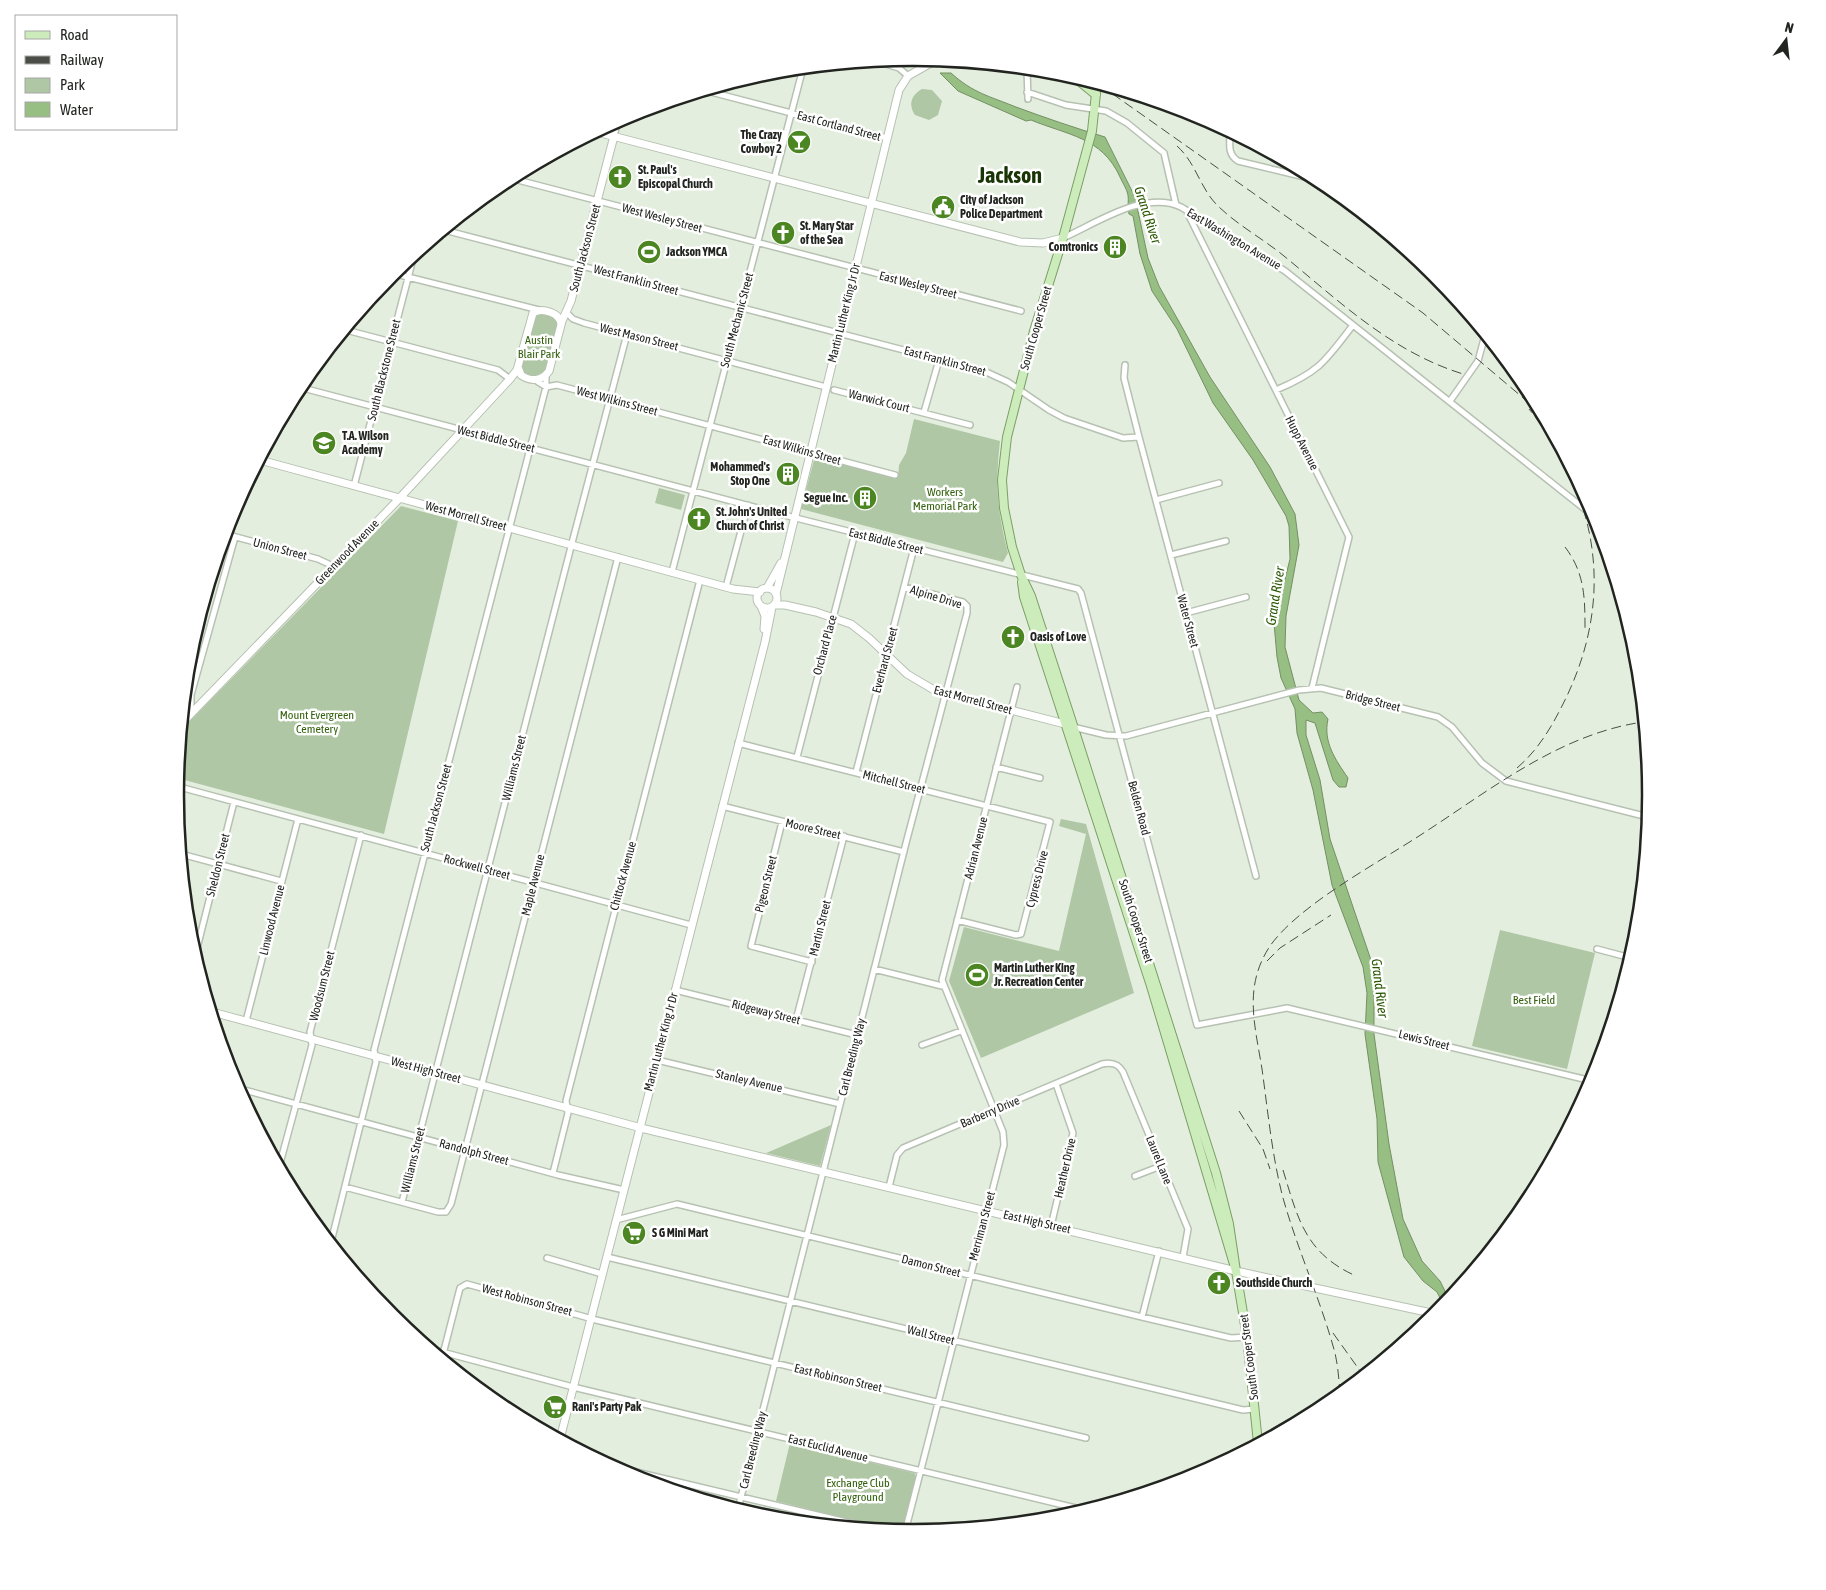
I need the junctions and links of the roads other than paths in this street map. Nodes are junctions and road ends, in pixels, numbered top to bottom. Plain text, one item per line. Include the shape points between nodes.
1 (925, 66) edge
2 (895, 67) edge
3 (801, 75) edge
4 (1027, 75) edge
5 (908, 76) junction
6 (1087, 87) edge
7 (1096, 90) edge
8 (1027, 92) junction
9 (716, 93) edge
10 (1096, 95) junction
11 (1028, 99) dead end
12 (1095, 110) junction
13 (791, 113) junction
14 (615, 130) edge
15 (606, 134) edge
16 (614, 136) junction
17 (887, 138) junction
18 (1230, 139) edge
19 (1286, 169) edge
20 (774, 178) junction
21 (521, 181) edge
22 (597, 201) junction
23 (871, 203) junction
24 (1176, 205) junction
25 (1185, 210) junction
26 (451, 232) edge
27 (1063, 238) junction
28 (757, 244) junction
29 (580, 265) junction
30 (410, 268) edge
31 (854, 269) junction
32 (403, 276) edge
33 (408, 277) junction
34 (741, 307) junction
35 (527, 308) junction
36 (539, 310) junction
37 (1021, 311) dead end
38 (566, 312) junction
39 (555, 314) junction
40 (531, 315) junction
41 (561, 325) junction
42 (1353, 326) junction
43 (351, 331) edge
44 (838, 333) junction
45 (628, 334) junction
46 (391, 342) junction
47 (1483, 342) edge
48 (726, 360) junction
49 (939, 360) junction
50 (1125, 365) dead end
51 (518, 367) junction
52 (546, 375) junction
53 (525, 378) junction
54 (510, 380) junction
55 (533, 380) junction
56 (546, 387) junction
57 (826, 387) junction
58 (308, 389) edge
59 (834, 390) dead end
60 (1019, 390) junction
61 (1276, 390) junction
62 (610, 399) junction
63 (1450, 402) junction
64 (375, 407) junction
65 (924, 412) junction
66 (710, 425) junction
67 (970, 425) dead end
68 (463, 431) junction
69 (1139, 437) junction
70 (530, 448) junction
71 (810, 452) junction
72 (265, 461) edge
73 (592, 464) junction
74 (895, 475) dead end
75 (1219, 483) dead end
76 (354, 486) junction
77 (692, 490) junction
78 (399, 498) junction
79 (1156, 500) junction
80 (748, 505) junction
81 (1582, 507) edge
82 (794, 517) junction
83 (509, 528) junction
84 (855, 533) junction
85 (235, 537) joint
86 (1226, 541) dead end
87 (571, 544) junction
88 (914, 548) junction
89 (1171, 555) junction
90 (784, 556) junction
91 (618, 557) junction
92 (333, 566) junction
93 (672, 572) junction
94 (1021, 575) junction
95 (700, 580) junction
96 (904, 587) junction
97 (730, 588) junction
98 (767, 588) junction
99 (1080, 591) joint
100 (760, 592) junction
101 (776, 595) junction
102 (1246, 597) dead end
103 (759, 603) junction
104 (773, 606) junction
105 (967, 606) joint
106 (816, 612) junction
107 (1186, 614) junction
108 (833, 617) junction
109 (763, 645) junction
110 (886, 654) junction
111 (195, 673) edge
112 (1017, 687) dead end
113 (1312, 688) junction
114 (946, 694) junction
115 (190, 705) edge
116 (1011, 711) junction
117 (191, 713) junction
118 (1213, 713) junction
119 (189, 716) edge
120 (1065, 724) junction
121 (1074, 726) junction
122 (1120, 736) junction
123 (738, 743) junction
124 (797, 757) junction
125 (996, 767) junction
126 (856, 772) junction
127 (1040, 778) dead end
128 (184, 788) edge
129 (921, 788) junction
130 (234, 802) junction
131 (987, 804) junction
132 (722, 806) junction
133 (1641, 815) edge
134 (298, 819) junction
135 (782, 822) junction
136 (1050, 822) joint
137 (360, 836) junction
138 (844, 836) junction
139 (904, 852) junction
140 (424, 853) junction
141 (187, 856) edge
142 (218, 864) junction
143 (487, 870) junction
144 (1256, 876) dead end
145 (282, 881) junction
146 (533, 883) junction
147 (616, 905) junction
148 (957, 920) junction
149 (692, 925) junction
150 (199, 941) edge
151 (1597, 949) dead end
152 (1624, 956) edge
153 (812, 962) junction
154 (874, 969) junction
155 (942, 986) junction
156 (675, 990) junction
157 (218, 1014) edge
158 (796, 1020) junction
159 (246, 1021) junction
160 (1197, 1025) joint
161 (961, 1031) junction
162 (857, 1035) junction
163 (311, 1039) junction
164 (922, 1045) dead end
165 (375, 1056) junction
166 (657, 1060) junction
167 (1117, 1065) joint
168 (436, 1072) junction
169 (1584, 1079) edge
170 (1056, 1084) junction
171 (482, 1085) junction
172 (247, 1091) edge
173 (296, 1104) junction
174 (840, 1104) junction
175 (566, 1108) junction
176 (994, 1110) junction
177 (361, 1122) junction
178 (639, 1127) junction
179 (419, 1138) junction
180 (465, 1150) junction
181 (281, 1158) edge
182 (1161, 1166) junction
183 (824, 1171) junction
184 (553, 1174) junction
185 (1135, 1176) dead end
186 (345, 1187) junction
187 (889, 1187) junction
188 (624, 1190) junction
189 (402, 1202) junction
190 (986, 1210) junction
191 (616, 1220) junction
192 (1052, 1226) junction
193 (333, 1236) edge
194 (807, 1236) junction
195 (1159, 1251) junction
196 (607, 1257) junction
197 (1183, 1257) junction
198 (547, 1258) dead end
199 (1236, 1271) junction
200 (602, 1274) junction
201 (970, 1276) junction
202 (790, 1301) junction
203 (1425, 1312) edge
204 (1142, 1317) junction
205 (591, 1318) junction
206 (1247, 1338) junction
207 (954, 1340) junction
208 (444, 1352) edge
209 (449, 1357) edge
210 (775, 1364) junction
211 (573, 1387) junction
212 (938, 1402) junction
213 (1255, 1410) junction
214 (757, 1432) junction
215 (562, 1433) edge
216 (1257, 1437) edge
217 (1086, 1438) dead end
218 (920, 1470) junction
219 (656, 1476) edge
220 (741, 1496) junction
221 (739, 1503) edge
222 (1070, 1507) edge
223 (838, 1520) edge
224 (907, 1524) edge

1 - 5 street
2 - 5 street
3 - 13 street, South Mechanic Street
4 - 8 street
5 - 17 street, Martin Luther King Jr Dr via 899,90
6 - 10 main road
7 - 10 main road, South Cooper Street
8 - 11 street
8 - 12 street via 1066,105
9 - 13 street, East Cortland Street
10 - 12 main road, South Cooper Street
12 - 24 street via 1106,111 1119,118 1164,153
12 - 27 main road, South Cooper Street
13 - 17 street, East Cortland Street
13 - 20 street, South Mechanic Street
14 - 16 street, South Jackson Street
15 - 16 street, East Washington Avenue
16 - 20 street, East Washington Avenue
16 - 22 street, South Jackson Street
17 - 23 street, Martin Luther King Jr Dr
18 - 19 street via 1229,151 1238,161
20 - 23 street, East Washington Avenue
20 - 28 street, South Mechanic Street
21 - 22 street, West Wesley Street
22 - 28 street, West Wesley Street
22 - 29 street, South Jackson Street
23 - 27 street, East Washington Avenue via 1020,242 1043,243
23 - 31 street, Martin Luther King Jr Dr
24 - 25 street, East Washington Avenue
24 - 27 street, East Washington Avenue via 1159,201 1140,204
25 - 42 street, East Washington Avenue via 1276,264
25 - 61 street, Hupp Avenue
26 - 29 street, West Franklin Street
27 - 60 main road, South Cooper Street
28 - 31 street, East Wesley Street
28 - 34 street, South Mechanic Street
29 - 34 street, West Franklin Street
29 - 38 street, South Jackson Street
30 - 33 street, South Blackstone Street
31 - 37 street, East Wesley Street
31 - 44 street, Martin Luther King Jr Dr
32 - 33 street
33 - 35 street
33 - 46 street, South Blackstone Street
34 - 44 street, East Franklin Street
34 - 48 street, South Mechanic Street
35 - 36 street
35 - 40 street
36 - 39 street
36 - 40 street
38 - 39 street
38 - 41 street, South Jackson Street
38 - 45 street, West Mason Street via 577,321
39 - 41 street
40 - 51 street, Greenwood Avenue
41 - 52 street, South Jackson Street
42 - 61 street via 1316,370
42 - 63 street, East Washington Avenue
43 - 46 street
44 - 49 street, East Franklin Street
44 - 57 street, Martin Luther King Jr Dr
45 - 48 street, West Mason Street
45 - 62 street, Williams Street
46 - 54 street via 498,370
46 - 64 street, South Blackstone Street
47 - 63 street via 1478,361
48 - 57 street, West Mason Street
48 - 66 street, South Mechanic Street
49 - 60 street, East Franklin Street via 989,373
49 - 65 street, Warwick Court
50 - 69 street, Water Street via 1124,378
51 - 53 street
51 - 54 street, Greenwood Avenue
52 - 55 street
52 - 56 street, South Jackson Street
53 - 54 street, West Wilkins Street
53 - 55 street, West Wilkins Street
54 - 68 street, Greenwood Avenue
55 - 56 street, West Wilkins Street
56 - 62 street, West Wilkins Street via 557,385
56 - 70 street, South Jackson Street
57 - 71 street, Martin Luther King Jr Dr
58 - 64 street, West Biddle Street
59 - 65 street, Warwick Court
60 - 69 street, East Franklin Street via 1054,413 1075,422 1123,438
60 - 94 main road, South Cooper Street via 1007,437 1002,480 1007,528
61 - 113 street, Hupp Avenue via 1350,540
62 - 66 street, West Wilkins Street
62 - 73 street, Williams Street
63 - 81 street, East Washington Avenue
64 - 68 street, West Biddle Street
64 - 76 street, South Blackstone Street
65 - 67 street, Warwick Court
66 - 71 street, East Wilkins Street
66 - 77 street, South Mechanic Street
68 - 70 street, West Biddle Street
68 - 78 street, Greenwood Avenue
69 - 79 street, Water Street
70 - 73 street, West Biddle Street
70 - 83 street, South Jackson Street
71 - 74 street, East Wilkins Street
71 - 82 street, Martin Luther King Jr Dr
72 - 76 street, West Morrell Street
73 - 77 street, West Biddle Street
73 - 87 street, Williams Street
75 - 79 street
76 - 78 street, West Morrell Street
77 - 80 street, East Biddle Street
77 - 93 street, South Mechanic Street
78 - 83 street, West Morrell Street
78 - 92 street, Greenwood Avenue
79 - 89 street, Water Street
80 - 82 street, East Biddle Street
80 - 97 street
82 - 84 street, East Biddle Street
82 - 90 street, Martin Luther King Jr Dr
83 - 87 street, West Morrell Street
83 - 140 street, South Jackson Street
84 - 88 street, East Biddle Street
84 - 108 street, Orchard Place
85 - 92 street, Union Street
85 - 111 street
86 - 89 street
87 - 91 street, West Morrell Street
87 - 143 street, Williams Street
88 - 94 street, East Biddle Street
88 - 96 street, Everhard Street
89 - 107 street, Water Street
90 - 98 street, Martin Luther King Jr Dr
90 - 101 street, Martin Luther King Jr Dr
91 - 93 street, West Morrell Street
91 - 146 street, Maple Avenue
92 - 117 street, Greenwood Avenue
93 - 95 street
94 - 99 street, East Biddle Street
94 - 120 main road, South Cooper Street via 1024,597
94 - 121 main road, South Cooper Street
95 - 97 street
95 - 147 street, Chittock Avenue
96 - 105 street, Alpine Drive
96 - 110 street, Everhard Street
97 - 100 street
97 - 103 street
98 - 100 street
98 - 101 street
99 - 122 street, Belden Road
100 - 103 street
101 - 104 street
101 - 106 street, East Morrell Street
102 - 107 street
103 - 104 street via 766,608
103 - 109 street, Martin Luther King Jr Dr via 765,616
104 - 106 street, East Morrell Street via 785,605
104 - 109 street, Martin Luther King Jr Dr
105 - 114 street, Carl Breeding Way
106 - 108 street, East Morrell Street
107 - 118 street, Water Street
108 - 110 street, East Morrell Street via 856,627
108 - 124 street, Orchard Place
109 - 123 street, Martin Luther King Jr Dr
110 - 114 street, East Morrell Street via 916,681
110 - 126 street, Everhard Street
112 - 116 street, Adrian Avenue
113 - 118 street, Bridge Street
113 - 133 street, Bridge Street via 1438,718 1452,727 1490,770 1515,784
114 - 116 street, East Morrell Street
114 - 129 street, Carl Breeding Way
115 - 117 street
116 - 120 street, East Morrell Street
116 - 125 street, Adrian Avenue
117 - 119 street, Greenwood Avenue
118 - 122 street, Bridge Street
118 - 144 street, Water Street
120 - 121 main road
120 - 199 main road, South Cooper Street via 1150,986
121 - 122 street, Bridge Street
121 - 199 main road, South Cooper Street via 1213,1164 1229,1224
122 - 160 street, Belden Road
123 - 124 street, Mitchell Street
123 - 132 street, Martin Luther King Jr Dr
124 - 126 street, Mitchell Street
125 - 127 street
125 - 131 street, Adrian Avenue
126 - 129 street, Mitchell Street
128 - 130 street, Rockwell Street
129 - 131 street, Mitchell Street
129 - 139 street, Carl Breeding Way
130 - 134 street, Rockwell Street
130 - 142 street, Sheldon Street
131 - 136 street, Mitchell Street
131 - 148 street, Adrian Avenue
132 - 135 street, Moore Street
132 - 149 street, Martin Luther King Jr Dr
134 - 137 street, Rockwell Street
134 - 145 street, Linwood Avenue
135 - 138 street, Moore Street
135 - 153 street, Pigeon Street via 751,946
136 - 148 street, Cypress Drive via 1024,931 1020,934
137 - 140 street, Rockwell Street
137 - 163 street, Woodsum Street via 310,1032
138 - 139 street, Moore Street
138 - 153 street, Martin Street
139 - 154 street, Carl Breeding Way
140 - 143 street, Rockwell Street
140 - 165 street, South Jackson Street
141 - 142 street
142 - 145 street
142 - 150 street, Sheldon Street
143 - 146 street, Rockwell Street
143 - 168 street, Williams Street
145 - 159 street, Linwood Avenue
146 - 147 street, Rockwell Street
146 - 171 street, Maple Avenue
147 - 149 street, Rockwell Street
147 - 175 street, Chittock Avenue
148 - 155 street, Adrian Avenue
149 - 156 street, Martin Luther King Jr Dr
151 - 152 street
153 - 158 street, Martin Street
154 - 155 street
154 - 162 street, Carl Breeding Way
155 - 161 street, Merriman Street
156 - 158 street, Ridgeway Street
156 - 166 street, Martin Luther King Jr Dr
157 - 159 street, West High Street
158 - 162 street, Ridgeway Street
159 - 163 street, West High Street
160 - 169 street, Lewis Street via 1279,1008 1362,1024
161 - 164 street
161 - 176 street, Merriman Street
162 - 174 street, Carl Breeding Way
163 - 165 street, West High Street
163 - 173 street, Woodsum Street
165 - 168 street, West High Street
165 - 177 street, South Jackson Street
166 - 174 street, Stanley Avenue
166 - 178 street, Martin Luther King Jr Dr
167 - 170 street, Barberry Drive via 1102,1064
167 - 182 street, Laurel Lane via 1123,1072
168 - 171 street, West High Street
168 - 179 street, Williams Street
170 - 176 street, Barberry Drive
170 - 192 street, Heather Drive via 1073,1133
171 - 175 street, West High Street
171 - 180 street, Maple Avenue
172 - 173 street, Randolph Street
173 - 177 street, Randolph Street
173 - 181 street, Woodsum Street
174 - 183 street, Carl Breeding Way
175 - 178 street, West High Street
175 - 184 street, Chittock Avenue via 568,1114
176 - 187 street, Barberry Drive via 903,1148 895,1160
176 - 190 street, Merriman Street via 1003,1132 1004,1145
177 - 179 street, Randolph Street
177 - 186 street, South Jackson Street
178 - 183 street, East High Street
178 - 188 street, Martin Luther King Jr Dr
179 - 180 street, Randolph Street
179 - 189 street, Williams Street
180 - 184 street, Randolph Street
180 - 189 street, Maple Avenue via 446,1212
182 - 185 street
182 - 197 street, Laurel Lane via 1188,1229
183 - 187 street, East High Street
183 - 194 street, Carl Breeding Way
184 - 188 street, Randolph Street
186 - 189 street
186 - 193 street, South Jackson Street
187 - 190 street, East High Street
188 - 191 street, Martin Luther King Jr Dr
190 - 192 street, East High Street
190 - 201 street, Merriman Street
191 - 194 street, Damon Street via 677,1204
191 - 196 street, Martin Luther King Jr Dr
192 - 195 street, East High Street
194 - 201 street, Damon Street
194 - 202 street, Carl Breeding Way
195 - 197 street, East High Street
195 - 204 street
196 - 200 street, Martin Luther King Jr Dr
196 - 202 street, Wall Street
197 - 199 street, East High Street
198 - 200 street
199 - 203 street, East High Street
199 - 206 main road, South Cooper Street
200 - 205 street, Martin Luther King Jr Dr
201 - 204 street, Damon Street
201 - 207 street, Merriman Street
202 - 207 street, Wall Street
202 - 210 street, Carl Breeding Way
204 - 206 street, Damon Street via 1231,1338
205 - 208 street, West Robinson Street via 462,1285
205 - 210 street, East Robinson Street
205 - 211 street, Martin Luther King Jr Dr
206 - 213 main road, South Cooper Street
207 - 212 street, Merriman Street
207 - 213 street, Wall Street via 1243,1410
209 - 211 street, East Euclid Avenue
210 - 212 street, East Robinson Street
210 - 214 street, Carl Breeding Way
211 - 214 street, East Euclid Avenue
211 - 215 street, Martin Luther King Jr Dr
212 - 217 street, East Robinson Street
212 - 218 street, Merriman Street
213 - 216 main road, South Cooper Street
214 - 218 street, East Euclid Avenue
214 - 220 street, Carl Breeding Way
218 - 222 street, East Euclid Avenue
218 - 224 street, Merriman Street
219 - 220 street
220 - 221 street, Carl Breeding Way
220 - 223 street

